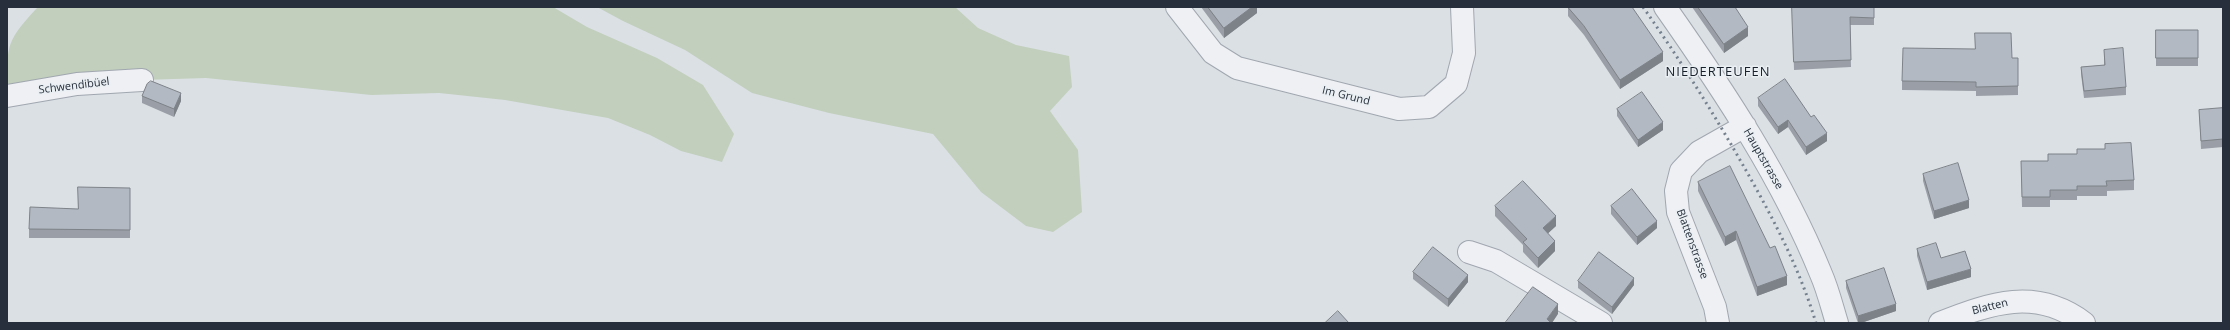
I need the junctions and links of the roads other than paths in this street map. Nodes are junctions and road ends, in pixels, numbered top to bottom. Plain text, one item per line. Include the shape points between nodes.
1 (1177, 7) edge
2 (1462, 7) edge
3 (1665, 7) edge
4 (142, 80) dead end
5 (7, 96) edge
6 (1745, 126) junction
7 (1469, 252) dead end
8 (1601, 323) edge
9 (1718, 323) edge
10 (1837, 323) edge
11 (1940, 323) edge
12 (2084, 323) edge

1 - 2 street, Im Grund via 1213,53 1237,68 1398,109 1429,107 1456,84 1464,53
3 - 6 street, Hauptstrasse
4 - 5 street, Schwendibüel via 77,84
6 - 9 street, Blattenstrasse via 1699,152 1681,172 1676,191 1678,212 1715,307
6 - 10 street, Hauptstrasse via 1798,223 1822,275
7 - 8 street via 1496,261
11 - 12 street, Blatten via 1984,306 2011,301 2034,301 2070,313

